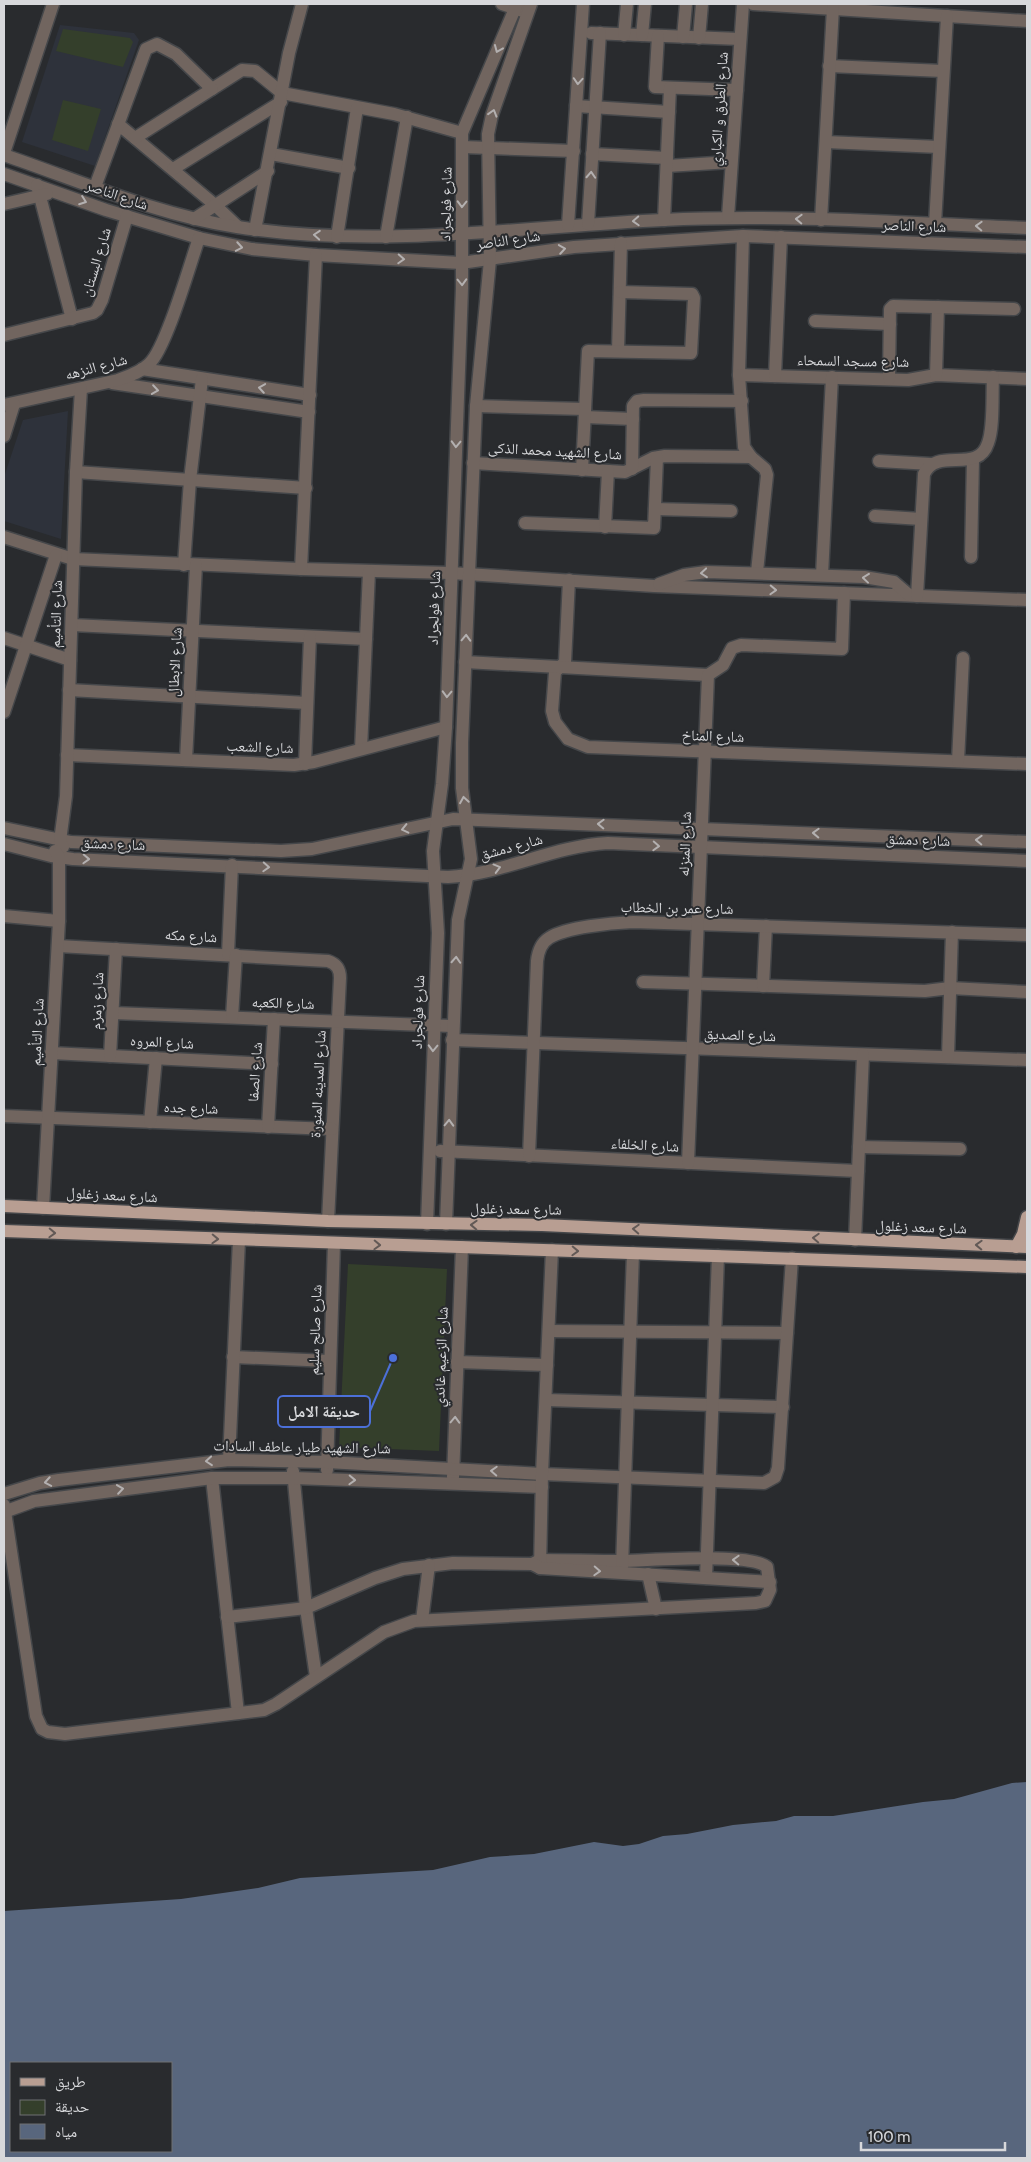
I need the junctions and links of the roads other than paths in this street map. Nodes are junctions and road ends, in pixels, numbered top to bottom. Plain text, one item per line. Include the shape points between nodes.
1 (53, 4) edge
2 (302, 4) edge
3 (502, 4) edge
4 (583, 4) edge
5 (626, 4) edge
6 (645, 4) edge
7 (686, 4) edge
8 (702, 4) edge
9 (743, 4) edge
10 (753, 4) edge
11 (516, 6) edge
12 (530, 8) edge
13 (832, 8) junction
14 (946, 16) junction
15 (1027, 21) edge
16 (581, 33) junction
17 (600, 34) junction
18 (624, 34) junction
19 (642, 35) junction
20 (658, 36) junction
21 (683, 37) junction
22 (699, 38) junction
23 (740, 40) junction
24 (829, 66) junction
25 (943, 71) junction
26 (670, 88) junction
27 (212, 89) junction
28 (737, 90) junction
29 (281, 98) junction
30 (576, 106) junction
31 (595, 107) junction
32 (357, 108) junction
33 (669, 112) junction
34 (407, 117) junction
35 (118, 124) junction
36 (462, 133) junction
37 (135, 138) junction
38 (826, 142) junction
39 (463, 146) junction
40 (489, 147) junction
41 (940, 147) junction
42 (574, 151) junction
43 (4, 154) edge
44 (271, 154) junction
45 (592, 154) junction
46 (667, 162) junction
47 (732, 162) junction
48 (348, 168) junction
49 (173, 169) junction
50 (268, 171) junction
51 (4, 174) edge
52 (95, 187) junction
53 (39, 191) junction
54 (4, 204) edge
55 (216, 205) junction
56 (127, 216) junction
57 (728, 218) junction
58 (194, 219) junction
59 (664, 220) junction
60 (821, 220) junction
61 (588, 224) junction
62 (935, 224) junction
63 (568, 225) junction
64 (238, 228) junction
65 (1027, 228) edge
66 (255, 230) junction
67 (490, 231) junction
68 (278, 232) junction
69 (462, 233) junction
70 (744, 236) junction
71 (337, 237) junction
72 (386, 237) junction
73 (781, 237) junction
74 (199, 238) junction
75 (621, 243) junction
76 (1027, 248) edge
77 (278, 252) junction
78 (316, 255) junction
79 (490, 260) junction
80 (461, 262) junction
81 (620, 292) junction
82 (938, 307) junction
83 (1014, 308) dead end
84 (72, 319) junction
85 (815, 321) dead end
86 (890, 324) junction
87 (4, 335) edge
88 (618, 351) junction
89 (142, 369) junction
90 (739, 375) junction
91 (936, 375) junction
92 (775, 376) junction
93 (832, 377) junction
94 (993, 377) junction
95 (202, 378) junction
96 (889, 379) junction
97 (1027, 379) edge
98 (107, 382) junction
99 (81, 389) junction
100 (310, 395) junction
101 (199, 396) junction
102 (742, 401) junction
103 (9, 405) edge
104 (476, 406) junction
105 (309, 412) junction
106 (585, 413) junction
107 (633, 419) junction
108 (4, 436) edge
109 (656, 458) junction
110 (751, 458) junction
111 (973, 459) junction
112 (879, 461) dead end
113 (473, 463) junction
114 (931, 464) junction
115 (632, 469) junction
116 (582, 470) junction
117 (608, 471) junction
118 (76, 472) junction
119 (190, 480) junction
120 (306, 488) junction
121 (655, 509) junction
122 (731, 511) dead end
123 (875, 516) dead end
124 (921, 519) junction
125 (524, 523) dead end
126 (606, 527) junction
127 (4, 537) edge
128 (56, 555) junction
129 (971, 557) dead end
130 (74, 559) junction
131 (190, 565) junction
132 (302, 570) junction
133 (369, 572) junction
134 (757, 572) junction
135 (451, 573) junction
136 (468, 574) junction
137 (822, 575) junction
138 (569, 580) junction
139 (654, 586) junction
140 (844, 593) junction
141 (913, 595) junction
142 (1027, 600) edge
143 (72, 625) junction
144 (192, 631) junction
145 (310, 636) junction
146 (4, 638) edge
147 (366, 639) junction
148 (25, 645) junction
149 (963, 658) dead end
150 (70, 660) junction
151 (465, 662) junction
152 (558, 667) junction
153 (708, 675) junction
154 (69, 690) junction
155 (190, 696) junction
156 (307, 703) junction
157 (4, 712) edge
158 (446, 727) junction
159 (361, 749) junction
160 (705, 752) junction
161 (67, 755) junction
162 (186, 760) junction
163 (958, 761) junction
164 (305, 764) junction
165 (1027, 764) edge
166 (467, 819) junction
167 (436, 822) junction
168 (4, 828) edge
169 (702, 828) junction
170 (60, 841) junction
171 (1027, 842) edge
172 (4, 844) edge
173 (158, 845) junction
174 (701, 848) junction
175 (58, 857) junction
176 (1027, 861) edge
177 (157, 862) junction
178 (232, 865) junction
179 (469, 875) junction
180 (434, 876) junction
181 (4, 916) edge
182 (59, 921) junction
183 (698, 924) junction
184 (766, 926) junction
185 (952, 932) junction
186 (1027, 935) edge
187 (58, 946) junction
188 (116, 948) junction
189 (232, 954) junction
190 (323, 960) joint
191 (643, 982) dead end
192 (695, 984) junction
193 (763, 986) junction
194 (950, 988) junction
195 (1027, 992) edge
196 (113, 1012) junction
197 (232, 1018) junction
198 (274, 1019) junction
199 (338, 1022) junction
200 (434, 1024) junction
201 (452, 1026) junction
202 (452, 1040) junction
203 (534, 1043) junction
204 (693, 1049) junction
205 (52, 1053) junction
206 (863, 1055) junction
207 (110, 1056) junction
208 (948, 1057) junction
209 (156, 1058) junction
210 (1027, 1060) edge
211 (272, 1064) junction
212 (4, 1116) edge
213 (48, 1119) junction
214 (150, 1122) junction
215 (268, 1127) junction
216 (332, 1129) junction
217 (860, 1147) junction
218 (960, 1149) dead end
219 (430, 1151) junction
220 (448, 1152) junction
221 (529, 1156) junction
222 (688, 1163) junction
223 (858, 1171) junction
224 (4, 1206) edge
225 (43, 1208) junction
226 (1027, 1217) edge
227 (328, 1221) junction
228 (427, 1224) junction
229 (446, 1224) junction
230 (4, 1231) edge
231 (672, 1231) junction
232 (239, 1240) junction
233 (856, 1240) junction
234 (334, 1243) junction
235 (462, 1247) junction
236 (1022, 1247) edge
237 (552, 1250) junction
238 (633, 1253) junction
239 (671, 1254) junction
240 (718, 1256) junction
241 (792, 1258) junction
242 (1027, 1267) edge
243 (549, 1331) junction
244 (630, 1332) junction
245 (714, 1333) junction
246 (787, 1333) junction
247 (233, 1357) junction
248 (330, 1361) junction
249 (457, 1362) junction
250 (547, 1365) junction
251 (546, 1400) junction
252 (627, 1403) junction
253 (712, 1405) junction
254 (783, 1407) junction
255 (229, 1460) junction
256 (292, 1461) junction
257 (327, 1462) junction
258 (454, 1469) junction
259 (542, 1474) junction
260 (212, 1478) junction
261 (294, 1478) junction
262 (625, 1478) junction
263 (327, 1479) junction
264 (709, 1482) junction
265 (453, 1484) junction
266 (542, 1487) junction
267 (4, 1494) edge
268 (4, 1510) edge
269 (706, 1559) junction
270 (428, 1564) junction
271 (538, 1564) junction
272 (622, 1567) junction
273 (648, 1574) junction
274 (706, 1578) junction
275 (770, 1582) junction
276 (306, 1608) junction
277 (656, 1609) junction
278 (227, 1617) junction
279 (422, 1620) junction
280 (316, 1677) junction
281 (238, 1713) junction

1 - 43 street
2 - 29 street
3 - 11 street
4 - 16 street
5 - 18 street
6 - 19 street
7 - 21 street
8 - 22 street
9 - 23 street, شارع الطرق و الكباري
10 - 13 street
11 - 12 street
11 -> 36 street, شارع فولجراد
40 -> 12 street via 492,115
13 - 14 street
13 - 24 street
14 - 15 street
14 - 25 street
16 - 17 street
16 -> 30 street
17 - 18 street
17 - 31 street
18 - 19 street
19 - 20 street
20 - 21 street
20 - 26 street via 654,86
21 - 22 street
22 - 23 street
23 - 28 street, شارع الطرق و الكباري
24 - 25 street
24 - 38 street
25 - 41 street
26 - 28 street
26 - 33 street
27 - 29 street via 246,69 255,71
27 - 35 street via 176,54 153,44 146,49
27 - 37 street
28 - 47 street, شارع الطرق و الكباري
29 - 32 street
29 - 44 street
29 - 49 street
30 - 31 street
30 - 42 street
31 - 33 street
31 - 45 street
32 - 34 street
32 - 48 street
33 - 46 street
34 - 36 street
34 - 72 street
35 - 37 street
35 - 52 street
36 - 39 street, شارع فولجراد
37 - 49 street
38 - 41 street
38 - 60 street
39 - 40 street
39 -> 69 street, شارع فولجراد
40 - 42 street
40 - 67 street
41 - 62 street
42 - 63 street
43 - 52 street, شارع الناصر
44 - 48 street
44 - 50 street
45 - 46 street
61 -> 45 street
46 - 47 street
46 - 59 street
47 - 57 street, شارع الطرق و الكباري
48 - 71 street
49 - 55 street
50 - 55 street
50 - 66 street
51 - 53 street, شارع الناصر
52 - 58 street, شارع الناصر
53 - 54 street
53 -> 56 street, شارع الناصر via 57,192
53 - 84 street
55 - 58 street
55 - 64 street
56 - 74 street, شارع الناصر
56 - 84 street, شارع البستان via 100,305 93,314
57 - 59 street, شارع الناصر
60 -> 57 street, شارع الناصر
58 - 64 street, شارع الناصر
59 -> 61 street, شارع الناصر
60 - 62 street, شارع الناصر
61 - 63 street, شارع الناصر
65 -> 62 street, شارع الناصر
63 - 67 street, شارع الناصر
64 - 66 street, شارع الناصر
66 - 68 street, شارع الناصر
67 - 69 street, شارع الناصر
67 - 79 street
71 -> 68 street, شارع الناصر
68 - 77 street via 282,242
69 - 72 street, شارع الناصر
69 - 80 street, شارع فولجراد
70 - 73 street, شارع الناصر
70 - 75 street, شارع الناصر
70 - 90 street
71 - 72 street, شارع الناصر
73 - 76 street, شارع الناصر
73 - 92 street
74 -> 77 street, شارع الناصر
74 - 89 street, شارع النزهه via 160,349 149,365
79 -> 75 street, شارع الناصر
75 - 81 street
77 - 78 street, شارع الناصر
78 -> 80 street, شارع الناصر
78 - 100 street
79 - 80 street, شارع الناصر
79 - 104 street
80 -> 135 street, شارع فولجراد
81 - 88 street
81 - 88 street via 691,294 694,298 691,353
82 - 83 street
82 - 86 street via 892,306
82 - 91 street
84 - 87 street, شارع البستان
85 - 86 street
86 - 96 street
88 - 106 street via 588,351
89 - 95 street
89 - 98 street, شارع النزهه
90 - 92 street, شارع مسجد السمحاء
90 - 102 street
91 - 94 street, شارع مسجد السمحاء
91 - 96 street, شارع مسجد السمحاء via 908,380
92 - 93 street, شارع مسجد السمحاء
93 - 96 street, شارع مسجد السمحاء
93 - 137 street
94 - 97 street, شارع مسجد السمحاء
94 - 111 street via 988,444
100 -> 95 street
95 - 101 street, شارع الابطال
98 - 99 street, شارع النزهه
98 -> 101 street
99 - 103 street, شارع النزهه
99 - 118 street, شارع التأميم
100 - 105 street
101 - 105 street
101 - 119 street, شارع الابطال
102 - 107 street via 640,400 633,406
102 - 110 street via 744,447
103 - 108 street
104 - 106 street
104 - 113 street
105 - 120 street
106 - 107 street
106 - 116 street
107 - 115 street
109 - 110 street, شارع الشهيد محمد الذكى via 680,455
109 - 115 street, شارع الشهيد محمد الذكى
109 - 121 street
110 - 134 street via 765,469 766,475
111 - 114 street
111 - 129 street
112 - 114 street
113 - 116 street, شارع الشهيد محمد الذكى
113 - 136 street
114 - 124 street via 923,479
115 - 117 street, شارع الشهيد محمد الذكى
116 - 117 street, شارع الشهيد محمد الذكى
117 - 126 street
118 - 119 street
118 - 130 street, شارع التأميم
119 - 120 street
119 - 131 street, شارع الابطال
120 - 132 street
121 - 122 street
121 - 126 street via 654,528
123 - 124 street
124 - 141 street
125 - 126 street
127 - 128 street
128 - 130 street
128 - 148 street
130 - 131 street
130 - 143 street, شارع التأميم
131 - 132 street
131 - 144 street, شارع الابطال
132 - 133 street
133 - 135 street
133 - 147 street
134 - 137 street
134 -> 139 street via 706,572
135 - 136 street
135 -> 158 street, شارع فولجراد
136 - 138 street
151 -> 136 street
141 -> 137 street via 894,582
138 - 139 street
138 - 152 street, شارع المناخ via 564,662
139 -> 140 street
140 - 141 street
140 - 153 street via 842,649 741,645 732,648 723,665
141 - 142 street
143 - 144 street
143 - 150 street, شارع التأميم
144 - 145 street
144 - 155 street, شارع الابطال
145 - 147 street
145 - 156 street
146 - 148 street
147 - 159 street
148 - 150 street
148 - 157 street
149 - 163 street
150 - 154 street, شارع التأميم
151 - 152 street
166 -> 151 street via 461,774
152 - 153 street
152 - 160 street, شارع المناخ via 552,711 560,731 577,744
153 - 160 street, شارع المنزله
154 - 155 street
154 - 161 street, شارع التأميم
155 - 156 street
155 - 162 street, شارع الابطال
156 - 164 street
158 - 159 street, شارع الشعب
158 - 167 street, شارع فولجراد
159 - 164 street, شارع الشعب
160 - 163 street, شارع المناخ
160 - 169 street, شارع المنزله
161 - 162 street, شارع الشعب
161 - 170 street, شارع التأميم
162 - 164 street, شارع الشعب
163 - 165 street, شارع المناخ
166 - 167 street, شارع دمشق
169 -> 166 street, شارع دمشق
166 - 179 street via 471,859
167 -> 173 street, شارع دمشق via 297,851
167 - 180 street, شارع فولجراد via 432,851
168 - 170 street, شارع دمشق
171 -> 169 street, شارع دمشق
169 - 174 street, شارع المنزله
170 - 173 street, شارع دمشق
170 - 175 street, شارع التأميم via 55,848
172 - 175 street, شارع دمشق
173 - 177 street
174 - 176 street, شارع دمشق
179 -> 174 street, شارع دمشق via 595,844
174 - 183 street, شارع المنزله
175 -> 177 street, شارع دمشق
175 - 182 street, شارع التأميم
177 - 178 street, شارع دمشق
178 -> 180 street, شارع دمشق
178 - 189 street
179 - 180 street, شارع دمشق
201 -> 179 street via 458,915
180 - 200 street, شارع فولجراد via 438,927
181 - 182 street
182 - 187 street, شارع التأميم
183 - 184 street, شارع عمر بن الخطاب
183 - 192 street, شارع المنزله
183 - 203 street, شارع عمر بن الخطاب via 613,923 550,937 538,952
184 - 185 street, شارع عمر بن الخطاب
184 - 193 street
185 - 186 street, شارع عمر بن الخطاب
185 - 194 street
187 - 188 street, شارع مكه
187 - 205 street, شارع التأميم
188 - 189 street, شارع مكه
188 - 196 street, شارع زمزم
189 - 190 street, شارع مكه
189 - 197 street
190 - 199 street, شارع المدينه المنورة via 334,963 340,972
191 - 192 street
192 - 193 street
192 - 204 street, شارع المنزله
193 - 194 street via 925,992
194 - 195 street
194 - 208 street
196 - 197 street, شارع الكعبه
196 - 207 street, شارع زمزم
197 - 198 street, شارع الكعبه
198 - 199 street, شارع الكعبه
198 - 211 street, شارع الصفا
199 - 200 street, شارع الكعبه
199 - 216 street, شارع المدينه المنورة
200 - 201 street, شارع الكعبه
200 -> 219 street, شارع فولجراد
201 - 202 street
202 - 203 street, شارع الصديق
220 -> 202 street
203 - 204 street, شارع الصديق
203 - 221 street, شارع عمر بن الخطاب
204 - 206 street, شارع الصديق
204 - 222 street, شارع المنزله
205 - 207 street, شارع المروه
205 - 213 street, شارع التأميم
206 - 208 street, شارع الصديق
206 - 217 street
207 - 209 street, شارع المروه
208 - 210 street, شارع الصديق
209 - 211 street, شارع المروه
209 - 214 street
211 - 215 street, شارع الصفا
212 - 213 street, شارع جده
213 - 214 street, شارع جده
213 - 225 street, شارع التأميم
214 - 215 street, شارع جده
215 - 216 street, شارع جده
216 - 227 street, شارع المدينه المنورة
217 - 218 street
217 - 223 street
219 - 220 street, شارع الخلفاء
219 - 228 street, شارع فولجراد
220 - 221 street, شارع الخلفاء
220 - 229 street
221 - 222 street, شارع الخلفاء
222 - 223 street, شارع الخلفاء
223 - 233 street
224 - 225 main road, شارع سعد زغلول
225 - 227 main road, شارع سعد زغلول
226 - 236 main road
227 - 228 main road, شارع سعد زغلول
228 - 229 main road, شارع سعد زغلول
231 -> 229 main road, شارع سعد زغلول
230 -> 232 main road
233 -> 231 main road, شارع سعد زغلول
231 - 239 main road
232 - 234 main road
232 - 247 street
236 -> 233 main road, شارع سعد زغلول
234 -> 235 main road
234 - 248 street, شارع صالح سليم
235 - 237 main road
235 - 249 street, شارع الزعيم غاندي
237 -> 238 main road
237 - 243 street
238 - 239 main road
238 - 244 street
239 - 240 main road
240 - 241 main road
240 - 245 street
241 - 242 main road
241 - 246 street
243 - 244 street
243 - 250 street
244 - 245 street
244 - 252 street
245 - 246 street
245 - 253 street
246 - 254 street
247 - 248 street
247 - 255 street
248 - 257 street, شارع صالح سليم
249 - 250 street
258 -> 249 street, شارع الزعيم غاندي
250 - 251 street
251 - 252 street
251 - 259 street
252 - 253 street
252 - 262 street
253 - 254 street
253 - 264 street
254 - 264 street, شارع الشهيد طيار عاطف السادات via 775,1477 757,1484
255 - 256 street, شارع الشهيد طيار عاطف السادات
255 -> 267 street, شارع الشهيد طيار عاطف السادات via 40,1483
256 - 257 street, شارع الشهيد طيار عاطف السادات
256 - 261 street
257 - 258 street, شارع الشهيد طيار عاطف السادات
257 - 263 street, شارع صالح سليم
259 -> 258 street, شارع الشهيد طيار عاطف السادات
258 - 265 street, شارع الزعيم غاندي
259 - 262 street, شارع الشهيد طيار عاطف السادات
259 - 266 street
260 - 261 street, شارع الشهيد طيار عاطف السادات
268 -> 260 street, شارع الشهيد طيار عاطف السادات via 34,1501
260 - 278 street
261 - 263 street, شارع الشهيد طيار عاطف السادات
261 - 276 street
262 - 264 street, شارع الشهيد طيار عاطف السادات
262 - 272 street
263 -> 265 street, شارع الشهيد طيار عاطف السادات
264 - 269 street
265 - 266 street, شارع الشهيد طيار عاطف السادات
266 - 271 street
268 - 281 street via 36,1716 42,1729 65,1734
269 - 272 street
269 - 274 street
275 -> 269 street via 768,1567 763,1563
270 - 271 street
270 - 276 street via 375,1578
270 - 279 street
271 - 272 street
272 - 273 street
273 - 274 street
273 - 277 street
274 - 275 street
275 - 277 street via 769,1596 756,1603
276 - 278 street
276 - 280 street
277 - 279 street
278 - 281 street
279 - 280 street via 384,1632
280 - 281 street via 264,1710

